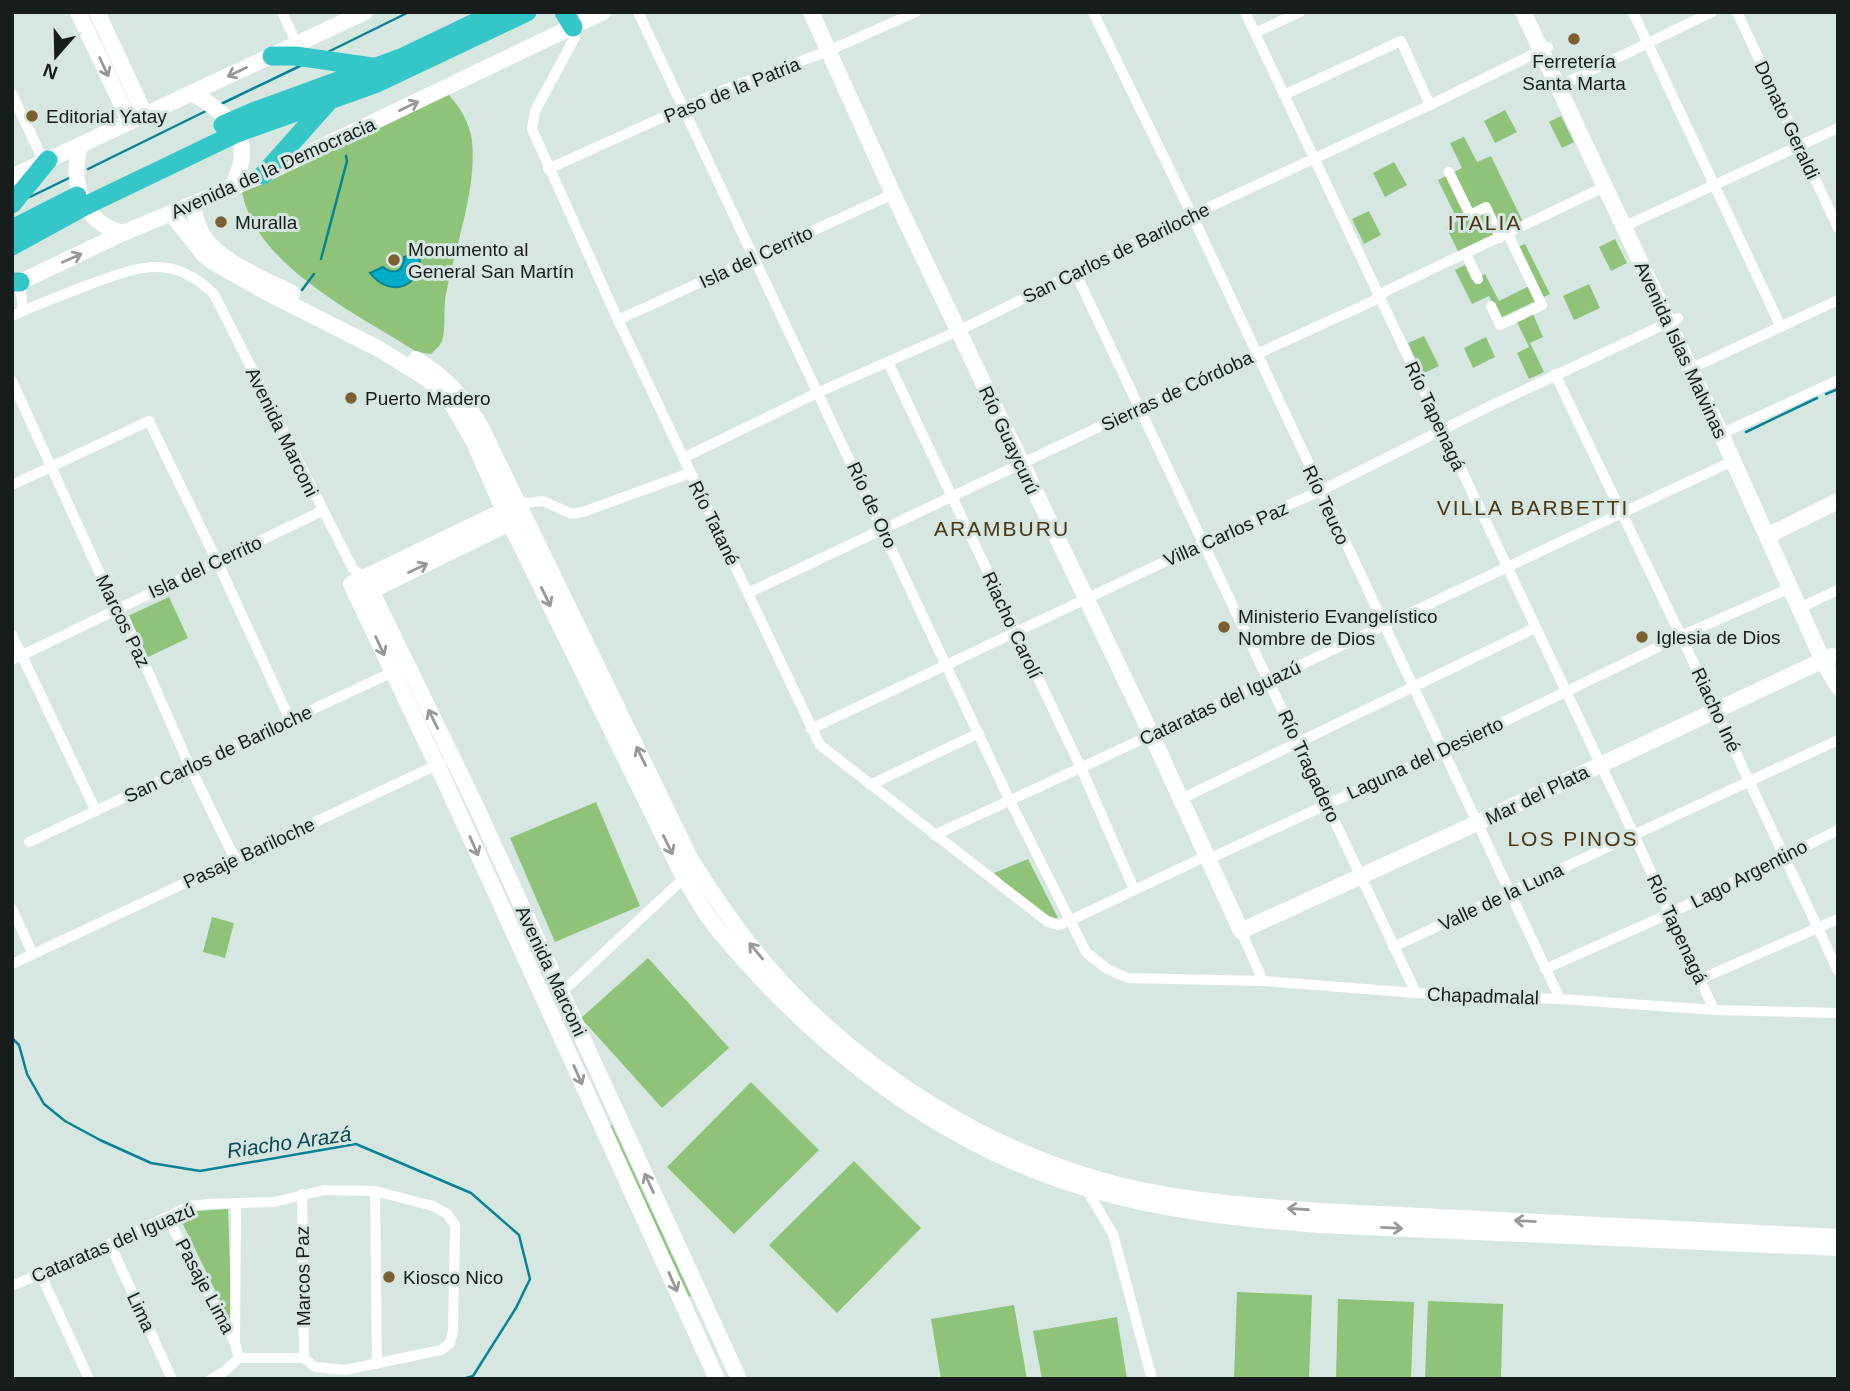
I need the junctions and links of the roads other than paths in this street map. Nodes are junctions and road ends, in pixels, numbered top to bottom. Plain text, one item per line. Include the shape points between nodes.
1 (78, 12) edge
2 (97, 12) edge
3 (282, 12) edge
4 (365, 12) edge
5 (496, 12) edge
6 (527, 12) edge
7 (603, 12) edge
8 (638, 12) edge
9 (811, 12) edge
10 (915, 12) edge
11 (1093, 12) edge
12 (1245, 12) edge
13 (1300, 12) edge
14 (1523, 12) edge
15 (1533, 12) edge
16 (1633, 12) edge
17 (1712, 12) edge
18 (1737, 12) edge
19 (568, 20) edge
20 (1255, 33) junction
21 (1647, 43) junction
22 (1544, 49) junction
23 (828, 51) junction
24 (309, 54) junction
25 (272, 56) joint
26 (377, 67) junction
27 (1561, 85) junction
28 (192, 93) junction
29 (12, 94) edge
30 (1284, 95) junction
31 (329, 101) junction
32 (1430, 106) junction
33 (684, 108) junction
34 (137, 119) junction
35 (234, 127) junction
36 (1838, 128) edge
37 (80, 146) junction
38 (1799, 146) junction
39 (1313, 158) junction
40 (46, 161) junction
41 (548, 169) junction
42 (1450, 172) dead end
43 (263, 175) junction
44 (12, 177) edge
45 (1714, 185) junction
46 (1604, 187) junction
47 (230, 189) junction
48 (893, 194) junction
49 (83, 200) junction
50 (12, 205) edge
51 (192, 205) junction
52 (171, 214) junction
53 (1192, 215) junction
54 (1628, 226) junction
55 (1838, 228) edge
56 (12, 229) edge
57 (123, 233) junction
58 (1504, 236) junction
59 (12, 246) edge
60 (1466, 254) junction
61 (754, 257) junction
62 (1076, 274) junction
63 (1478, 279) dead end
64 (15, 283) edge
65 (1378, 297) junction
66 (1838, 300) edge
67 (1491, 306) dead end
68 (23, 311) junction
69 (12, 316) edge
70 (618, 320) junction
71 (1673, 320) junction
72 (1781, 327) junction
73 (958, 331) junction
74 (1256, 355) junction
75 (887, 362) junction
76 (1695, 367) junction
77 (1555, 374) junction
78 (1838, 380) edge
79 (12, 382) edge
80 (819, 392) junction
81 (1139, 408) junction
82 (1441, 431) junction
83 (1726, 433) junction
84 (683, 458) junction
85 (1732, 461) junction
86 (1020, 463) junction
87 (52, 466) junction
88 (690, 472) junction
89 (12, 485) edge
90 (1320, 491) junction
91 (952, 497) junction
92 (1838, 501) edge
93 (322, 512) junction
94 (1622, 513) junction
95 (517, 520) junction
96 (883, 528) junction
97 (1771, 534) junction
98 (1202, 544) junction
99 (217, 561) junction
100 (1507, 567) junction
101 (359, 584) junction
102 (1790, 588) junction
103 (1838, 590) edge
104 (748, 593) junction
105 (1086, 599) junction
106 (1804, 606) junction
107 (116, 609) junction
108 (1383, 625) junction
109 (1535, 628) junction
110 (1015, 633) junction
111 (12, 635) edge
112 (1681, 636) junction
113 (17, 657) edge
114 (1831, 662) edge
115 (947, 665) junction
116 (400, 669) junction
117 (1269, 681) junction
118 (1412, 687) junction
119 (1838, 687) edge
120 (1564, 691) junction
121 (1716, 710) junction
122 (290, 720) junction
123 (811, 729) junction
124 (979, 733) junction
125 (1152, 736) junction
126 (1838, 740) edge
127 (1298, 741) junction
128 (1443, 751) junction
129 (452, 757) junction
130 (1600, 764) junction
131 (436, 765) junction
132 (190, 767) junction
133 (1081, 768) junction
134 (1749, 783) junction
135 (870, 785) junction
136 (1181, 799) junction
137 (1010, 801) junction
138 (1327, 803) junction
139 (96, 811) junction
140 (1477, 823) junction
141 (1838, 830) edge
142 (934, 835) junction
143 (1634, 835) junction
144 (29, 842) dead end
145 (1784, 856) junction
146 (1206, 858) junction
147 (235, 859) junction
148 (1360, 877) junction
149 (684, 878) junction
150 (1134, 889) junction
151 (1510, 894) junction
152 (12, 909) edge
153 (1671, 913) junction
154 (1838, 919) edge
155 (1063, 923) junction
156 (1818, 928) junction
157 (1241, 932) junction
158 (1393, 947) junction
159 (33, 954) junction
160 (12, 964) edge
161 (1545, 969) junction
162 (1838, 971) edge
163 (1128, 978) joint
164 (1701, 979) junction
165 (1263, 981) junction
166 (561, 993) junction
167 (1416, 993) junction
168 (1560, 999) junction
169 (544, 1001) junction
170 (1714, 1010) junction
171 (1838, 1013) edge
172 (1086, 1189) junction
173 (375, 1191) junction
174 (302, 1194) junction
175 (236, 1204) junction
176 (167, 1217) junction
177 (1838, 1237) edge
178 (110, 1244) junction
179 (1838, 1248) edge
180 (40, 1273) junction
181 (12, 1286) edge
182 (704, 1301) junction
183 (686, 1311) junction
184 (235, 1343) junction
185 (304, 1357) junction
186 (239, 1358) junction
187 (377, 1364) junction
188 (89, 1379) edge
189 (172, 1379) edge
190 (211, 1379) edge
191 (717, 1379) edge
192 (739, 1379) edge
193 (1152, 1379) edge

1 -> 34 street
2 - 34 street
3 - 24 street
4 - 24 street
5 - 26 highway, Avenida de la Democracia
6 - 31 highway, Avenida de la Democracia
7 - 19 street, Avenida de la Democracia
8 - 33 street, Río de Oro
9 - 23 street, Río Guaycurú
10 - 23 street, Paso de la Patria
11 - 53 street, Río Teuco
12 - 20 street, Río Tapenagá
13 - 20 street
14 - 22 street, Avenida Islas Malvinas
15 - 22 street, Avenida Islas Malvinas
16 - 21 street
17 - 21 street
18 - 38 street, Donato Geraldi
19 - 41 street, Río Tatané via 575,37 535,111 532,130
43 -> 19 street, Avenida de la Democracia via 533,47
20 - 30 street, Río Tapenagá
21 - 27 street
21 - 45 street
22 - 27 street, Avenida Islas Malvinas
22 - 32 street, San Carlos de Bariloche
23 - 33 street, Paso de la Patria
23 - 48 street, Río Guaycurú
24 - 25 highway
24 - 26 highway
25 -> 28 street
26 - 35 highway, Avenida de la Democracia
27 - 46 street, Avenida Islas Malvinas
27 - 54 street, Avenida Islas Malvinas
28 - 34 street
28 - 35 street via 218,108
29 - 40 street
30 - 32 street via 1401,41
30 - 39 street, Río Tapenagá
31 - 35 highway, Avenida de la Democracia
31 - 43 highway
32 - 39 street, San Carlos de Bariloche
33 - 41 street, Paso de la Patria
33 - 61 street, Río de Oro
34 - 37 street
35 - 47 street via 241,159
35 - 49 highway, Avenida de la Democracia
36 - 38 street
37 - 40 street
37 - 49 street via 76,178
38 - 45 street
38 - 55 street, Donato Geraldi
39 - 53 street, San Carlos de Bariloche
39 - 65 street, Río Tapenagá
40 - 44 street
40 - 50 highway
41 - 70 street, Río Tatané
42 - 58 street via 1470,215 1486,207
43 - 47 street, Avenida de la Democracia
45 - 54 street
45 - 72 street
46 - 54 street, Avenida Islas Malvinas
46 - 58 street, Sierras de Córdoba
47 - 51 street, Avenida de la Democracia
48 - 61 street, Isla del Cerrito
48 - 73 street, Río Guaycurú
49 - 56 highway, Avenida de la Democracia
49 - 57 street via 108,229
49 - 59 highway, Avenida de la Democracia
51 - 52 street, Avenida de la Democracia
51 - 95 street via 202,235 222,254 385,340 455,388 480,425
52 - 57 street, Avenida de la Democracia
52 - 95 street via 212,262 402,362 442,392
53 - 62 street, San Carlos de Bariloche
53 - 74 street, Río Teuco
54 - 71 street, Avenida Islas Malvinas
64 -> 57 street, Avenida de la Democracia
58 - 60 street, Sierras de Córdoba
58 - 67 street via 1542,305 1500,325
60 - 63 street
60 - 65 street, Sierras de Córdoba
61 - 70 street, Isla del Cerrito
61 - 80 street, Río de Oro
62 - 73 street, San Carlos de Bariloche
62 - 81 street, Río Tragadero
64 - 68 street
65 - 74 street, Sierras de Córdoba
65 - 82 street, Río Tapenagá
66 - 72 street
68 - 69 street
68 - 93 street, Avenida Marconi via 136,268 165,268 199,279 214,294
70 - 84 street, Río Tatané
71 - 76 street, Avenida Islas Malvinas
71 - 77 street, Villa Carlos Paz
72 - 76 street
73 - 75 street, San Carlos de Bariloche
73 - 86 street, Río Guaycurú
74 - 81 street, Sierras de Córdoba
74 - 90 street, Río Teuco
75 - 80 street, San Carlos de Bariloche
75 - 91 street, Riacho Carolí
76 - 83 street, Avenida Islas Malvinas
77 - 82 street, Villa Carlos Paz
77 - 94 street, Riacho Iné
78 - 83 street
79 - 87 street, Marcos Paz
80 - 84 street, San Carlos de Bariloche
80 - 96 street, Río de Oro
81 - 86 street, Sierras de Córdoba
81 - 98 street, Río Tragadero
82 - 90 street, Villa Carlos Paz
82 - 100 street, Río Tapenagá
83 - 85 street, Avenida Islas Malvinas
83 - 97 street, Avenida Islas Malvinas
84 - 88 street, Río Tatané
85 - 94 street, Cataratas del Iguazú
85 - 97 street, Avenida Islas Malvinas
86 - 91 street, Sierras de Córdoba
86 - 105 street, Río Guaycurú
87 - 89 street
87 - 99 street via 149,421
87 - 107 street, Marcos Paz
88 - 95 street via 583,512 572,514 543,501
88 - 104 street, Río Tatané
90 - 98 street, Villa Carlos Paz
90 - 108 street, Río Teuco
91 - 96 street, Sierras de Córdoba
91 - 110 street, Riacho Carolí
92 - 97 street
93 - 99 street, Isla del Cerrito
93 - 101 street, Avenida Marconi
94 - 100 street, Cataratas del Iguazú
94 - 112 street, Riacho Iné
95 - 101 street
95 -> 149 street
177 -> 95 street via 1205,1201 1088,1176 973,1128 916,1095 821,1021 726,915 691,860
96 - 104 street, Sierras de Córdoba
96 - 115 street, Río de Oro
97 - 102 street, Avenida Islas Malvinas
97 - 106 street, Avenida Islas Malvinas
98 - 105 street, Villa Carlos Paz
98 - 117 street, Río Tragadero
99 - 107 street, Isla del Cerrito
99 - 122 street
100 - 108 street, Cataratas del Iguazú
100 - 109 street, Río Tapenagá
101 - 116 street, Avenida Marconi
102 - 106 street, Avenida Islas Malvinas
102 - 112 street, Laguna del Desierto
103 - 106 street
104 - 123 street, Río Tatané
105 - 110 street, Villa Carlos Paz
105 - 125 street, Río Guaycurú
106 - 114 street, Avenida Islas Malvinas
107 - 113 street, Isla del Cerrito
107 - 132 street, Marcos Paz via 125,619
108 - 117 street, Cataratas del Iguazú
108 - 118 street, Río Teuco
109 - 118 street
109 - 120 street, Río Tapenagá
110 - 115 street, Villa Carlos Paz
110 - 133 street, Riacho Carolí
111 - 113 street
112 - 120 street, Laguna del Desierto
112 - 121 street, Riacho Iné
113 - 139 street
114 - 119 street, Avenida Islas Malvinas
114 - 121 street, Mar del Plata
115 - 123 street, Villa Carlos Paz
115 - 124 street, Río de Oro
116 - 122 street, San Carlos de Bariloche
129 -> 116 street, Avenida Marconi
116 - 131 street, Avenida Marconi
117 - 125 street, Cataratas del Iguazú
117 - 127 street, Río Tragadero
118 - 127 street
118 - 128 street, Río Teuco
120 - 128 street, Laguna del Desierto
120 - 130 street, Río Tapenagá
121 - 130 street, Mar del Plata
121 - 134 street, Riacho Iné
122 - 132 street, San Carlos de Bariloche
123 - 135 street, Río Tatané via 820,745
124 - 135 street
124 - 137 street, Río de Oro
125 - 133 street, Cataratas del Iguazú
125 - 136 street, Río Guaycurú
126 - 134 street, Valle de la Luna
127 - 136 street
127 - 138 street, Río Tragadero
128 - 138 street, Laguna del Desierto
128 - 140 street, Río Teuco
129 - 131 street, Pasaje Bariloche
129 - 166 street, Avenida Marconi
130 - 140 street, Mar del Plata
130 - 143 street, Río Tapenagá
131 - 147 street, Pasaje Bariloche
131 -> 169 street, Avenida Marconi
132 - 139 street, San Carlos de Bariloche
132 - 147 street, Marcos Paz
133 - 137 street, Cataratas del Iguazú
133 - 150 street, Riacho Carolí
134 - 143 street, Valle de la Luna
134 - 145 street, Riacho Iné
135 - 142 street, Río Tatané
136 - 146 street, Río Guaycurú
137 - 142 street, Cataratas del Iguazú
137 - 155 street, Río de Oro
138 - 146 street, Laguna del Desierto
138 - 148 street, Río Tragadero
139 - 144 street, San Carlos de Bariloche
140 - 148 street, Mar del Plata
140 - 151 street, Río Teuco
141 - 145 street, Lago Argentino
142 - 155 street, Río Tatané via 1048,922
143 - 151 street, Valle de la Luna
143 - 153 street, Río Tapenagá
145 - 153 street, Lago Argentino
145 - 156 street, Riacho Iné
146 - 150 street, Laguna del Desierto
146 - 157 street, Río Guaycurú
147 - 159 street, Pasaje Bariloche
148 - 157 street, Mar del Plata
148 - 158 street, Río Tragadero
149 - 166 street
149 - 172 street via 740,956 856,1066 968,1140
150 - 155 street, Laguna del Desierto
151 - 158 street, Valle de la Luna
151 - 161 street, Río Teuco
152 - 159 street
153 - 161 street, Lago Argentino
153 - 164 street, Río Tapenagá
154 - 156 street
155 - 163 street, Río de Oro via 1107,970
156 - 162 street, Riacho Iné
156 - 164 street
157 - 165 street, Río Guaycurú
158 - 167 street, Río Tragadero
159 - 160 street, Pasaje Bariloche
161 - 168 street, Río Teuco
163 - 165 street, Chapadmalal
164 - 170 street, Río Tapenagá
165 - 167 street, Chapadmalal
166 - 169 street
182 -> 166 street, Avenida Marconi
167 - 168 street, Chapadmalal
168 - 170 street, Chapadmalal
169 -> 183 street, Avenida Marconi
170 - 171 street, Chapadmalal
172 -> 179 street via 1175,1210 1268,1221
172 - 193 street via 1113,1234
173 - 174 street, Cataratas del Iguazú
173 - 187 street
173 - 187 street, Cataratas del Iguazú via 433,1206 455,1225 450,1343 441,1350
174 - 175 street, Cataratas del Iguazú via 274,1202
174 - 185 street, Marcos Paz
175 - 176 street, Cataratas del Iguazú via 190,1206
175 - 184 street
176 - 178 street, Cataratas del Iguazú
176 - 184 street, Pasaje Lima
178 - 180 street, Cataratas del Iguazú
178 - 189 street, Lima
180 - 181 street, Cataratas del Iguazú
180 - 188 street
182 - 183 street
182 - 192 street, Avenida Marconi
183 - 191 street, Avenida Marconi
184 - 186 street, Pasaje Lima
185 - 186 street
185 - 187 street via 315,1367 345,1370
186 - 190 street

